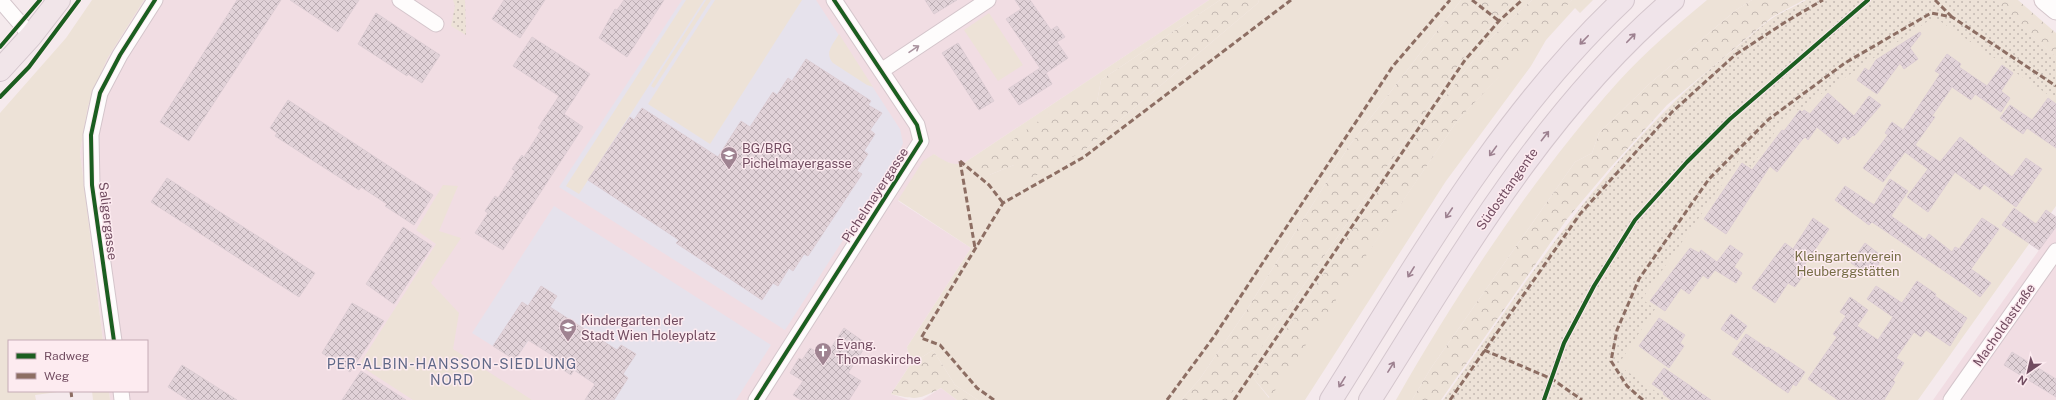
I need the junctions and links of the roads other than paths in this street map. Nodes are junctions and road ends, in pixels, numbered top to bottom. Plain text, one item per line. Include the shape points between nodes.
1 (59, 0) edge
2 (155, 0) edge
3 (400, 0) edge
4 (834, 0) edge
5 (988, 0) edge
6 (1623, 0) edge
7 (1672, 0) edge
8 (2044, 0) edge
9 (8, 4) edge
10 (972, 5) edge
11 (2056, 10) edge
12 (436, 24) dead end
13 (31, 36) junction
14 (0, 70) edge
15 (881, 71) junction
16 (2056, 251) edge
17 (114, 340) edge
18 (756, 400) edge
19 (1331, 400) edge
20 (1370, 400) edge
21 (1951, 400) edge

1 - 13 main road
2 - 17 street, Saligergasse via 120,55 100,93 90,135 92,186
3 - 12 street
4 - 15 street, Pichelmayergasse
5 - 10 street
6 -> 19 highway via 1571,53 1505,135 1432,239
20 -> 7 highway, Südosttangente via 1458,259 1531,154 1596,75
8 - 11 street
9 - 13 street
15 -> 10 street
13 - 14 main road
15 - 18 street, Pichelmayergasse via 917,126 921,141
16 - 21 street, Macholdastraße

